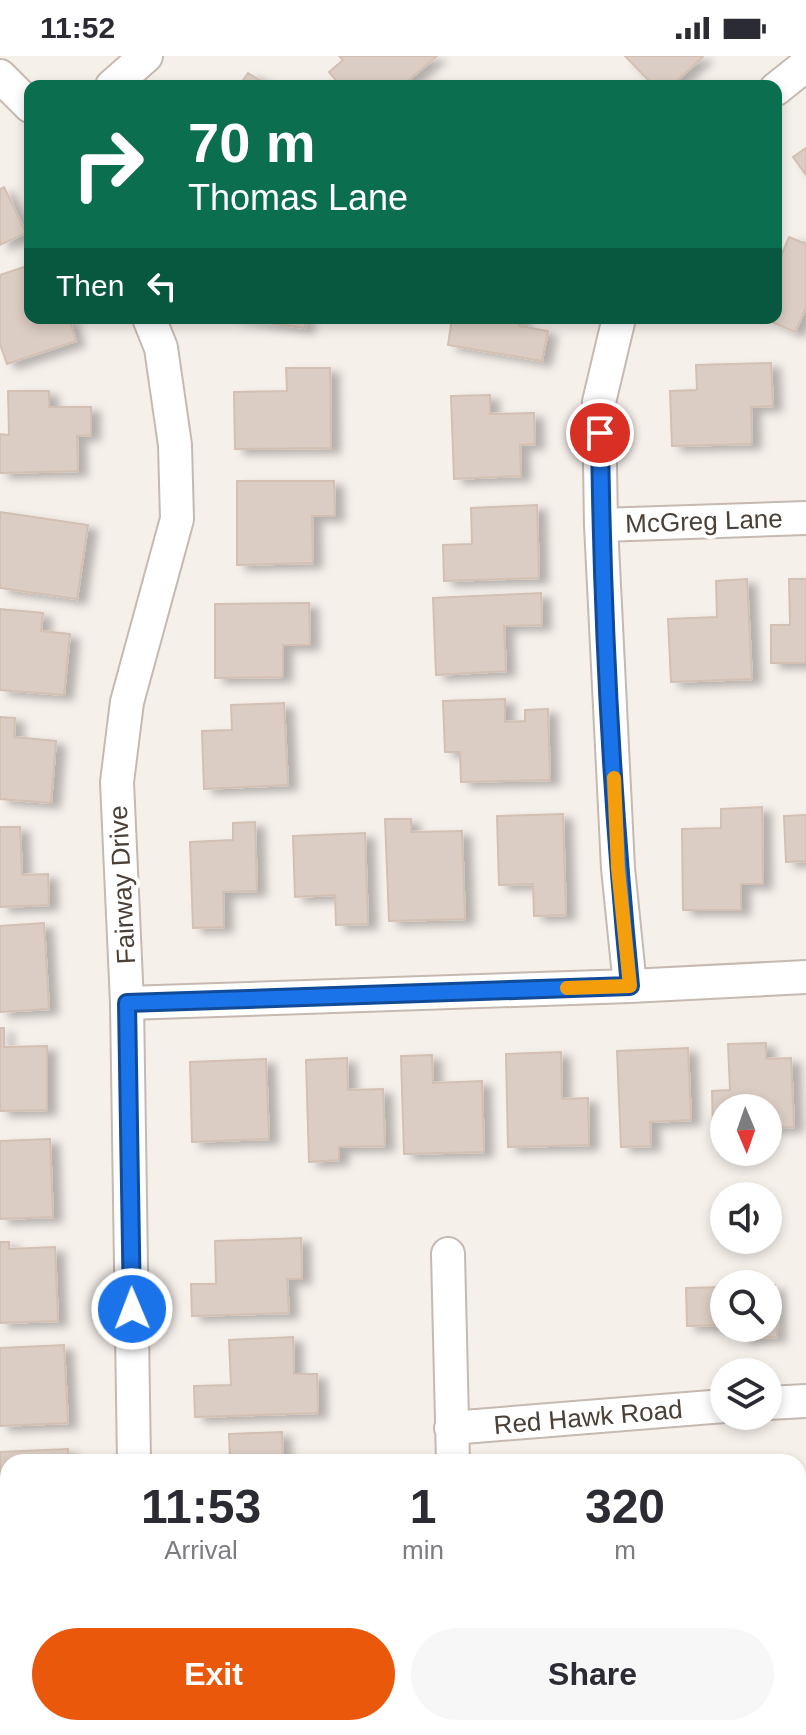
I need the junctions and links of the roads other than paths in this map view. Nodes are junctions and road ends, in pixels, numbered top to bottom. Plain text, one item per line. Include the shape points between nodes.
1 (146, 56) edge
2 (806, 65) edge
3 (0, 76) edge
4 (119, 80) edge
5 (782, 84) edge
6 (24, 100) edge
7 (151, 324) edge
8 (618, 324) edge
9 (806, 518) edge
10 (601, 525) junction
11 (806, 977) edge
12 (630, 986) junction
13 (127, 1003) junction
14 (448, 1254) dead end
15 (806, 1401) edge
16 (782, 1402) edge
17 (710, 1407) edge
18 (451, 1428) junction
19 (134, 1454) edge
20 (453, 1454) edge

1 - 4 street
2 - 5 street
3 - 6 street
7 - 13 street, Fairway Drive via 161,348 175,445 177,519 127,702 117,782
8 - 10 street via 599,402
9 - 10 street, McGreg Lane
10 - 12 street via 618,868
11 - 12 street
12 - 13 street
13 - 19 street, Fairway Drive
14 - 18 street
15 - 16 street
17 - 18 street, Red Hawk Road
18 - 20 street

